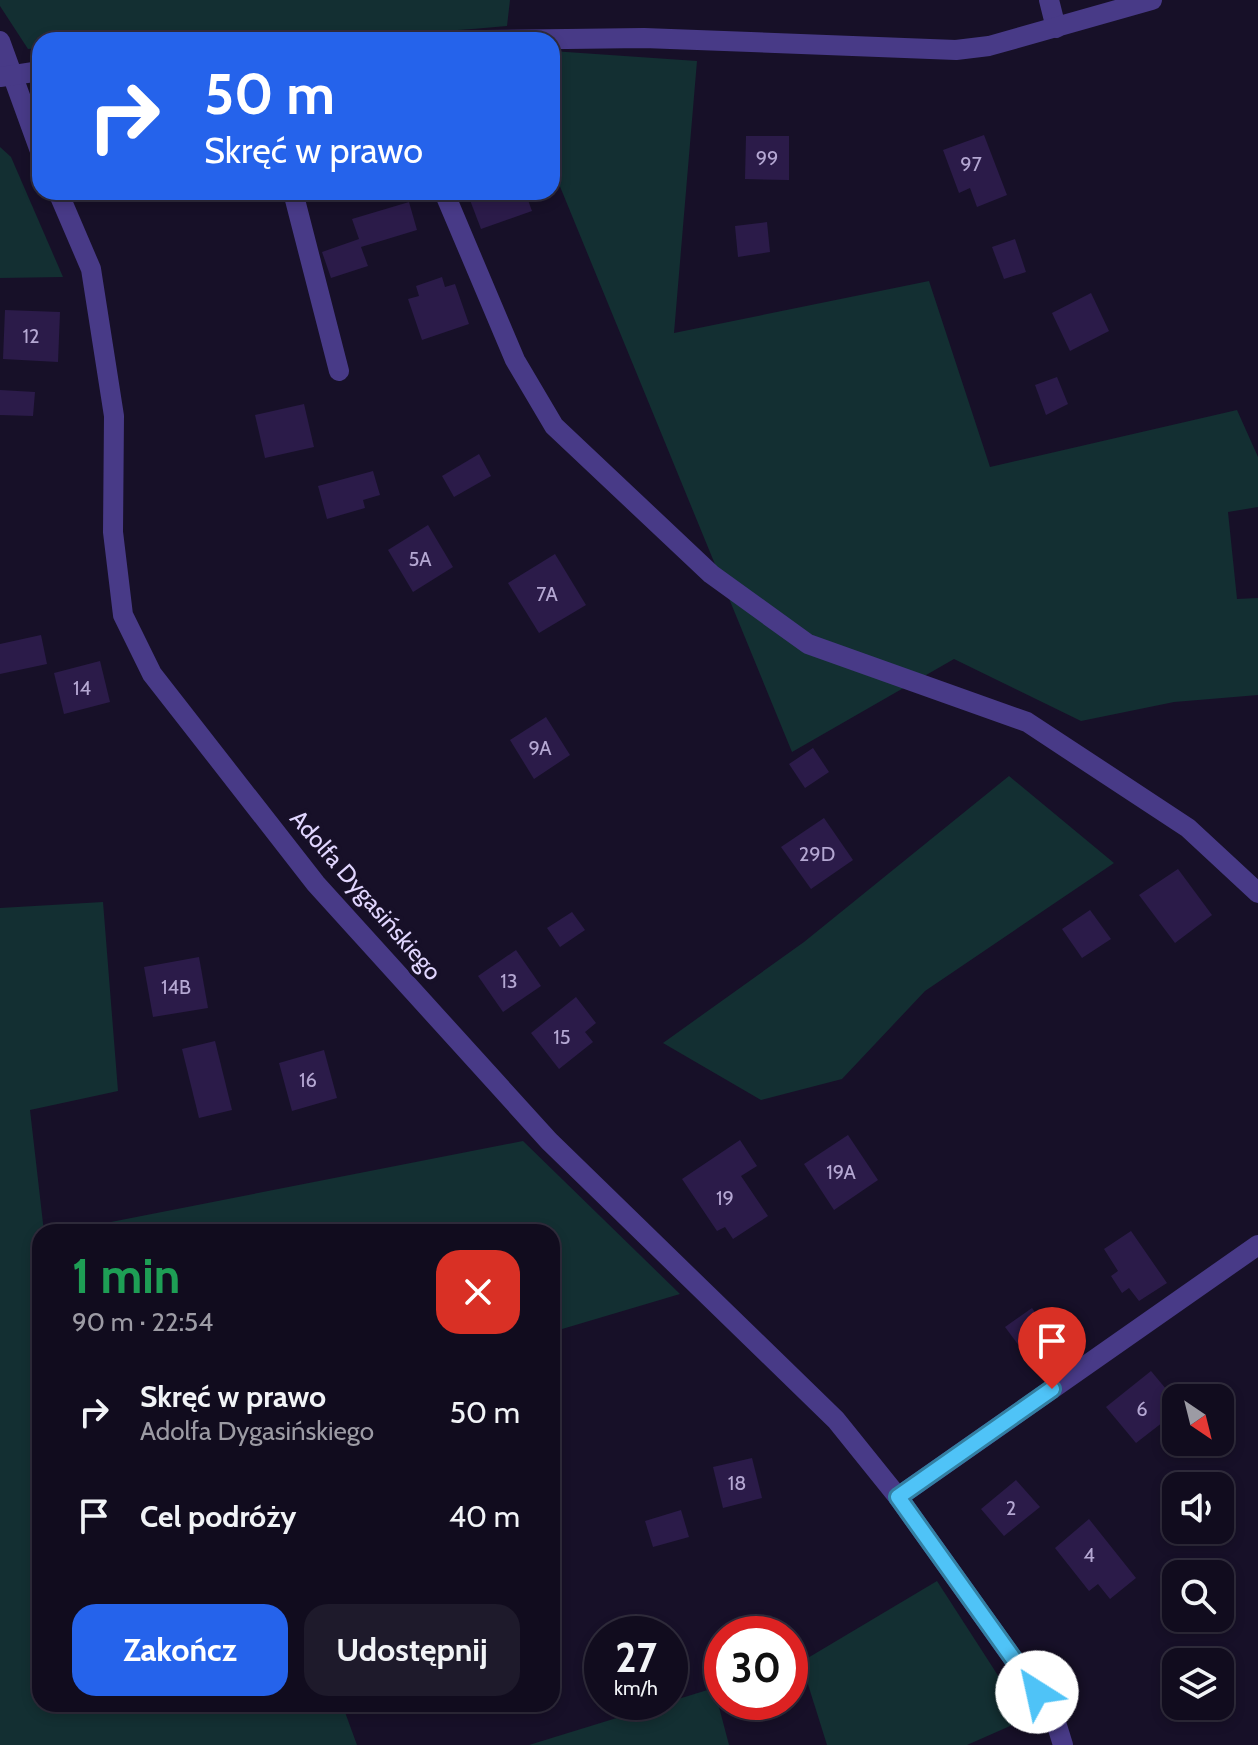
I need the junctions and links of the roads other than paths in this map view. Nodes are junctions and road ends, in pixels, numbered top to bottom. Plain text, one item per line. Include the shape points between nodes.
1 (1049, 0) edge
2 (1152, 0) edge
3 (1056, 28) junction
4 (560, 39) edge
5 (0, 41) edge
6 (32, 72) edge
7 (6, 76) edge
8 (32, 133) edge
9 (61, 200) edge
10 (295, 200) edge
11 (447, 200) edge
12 (339, 371) dead end
13 (1258, 893) edge
14 (1258, 1245) edge
15 (898, 1497) junction
16 (1063, 1745) edge

1 - 3 street
2 - 3 street
3 - 4 street via 989,46 923,51
5 - 7 street
6 - 7 street
7 - 8 street
9 - 15 street, Adolfa Dygasińskiego via 91,269 114,416 113,532 123,615 152,674 327,896 549,1141 836,1420
10 - 12 street
11 - 13 street via 515,360 554,426 711,574 808,644 1027,722 1188,828
14 - 15 street
15 - 16 street, Adolfa Dygasińskiego via 1054,1716

